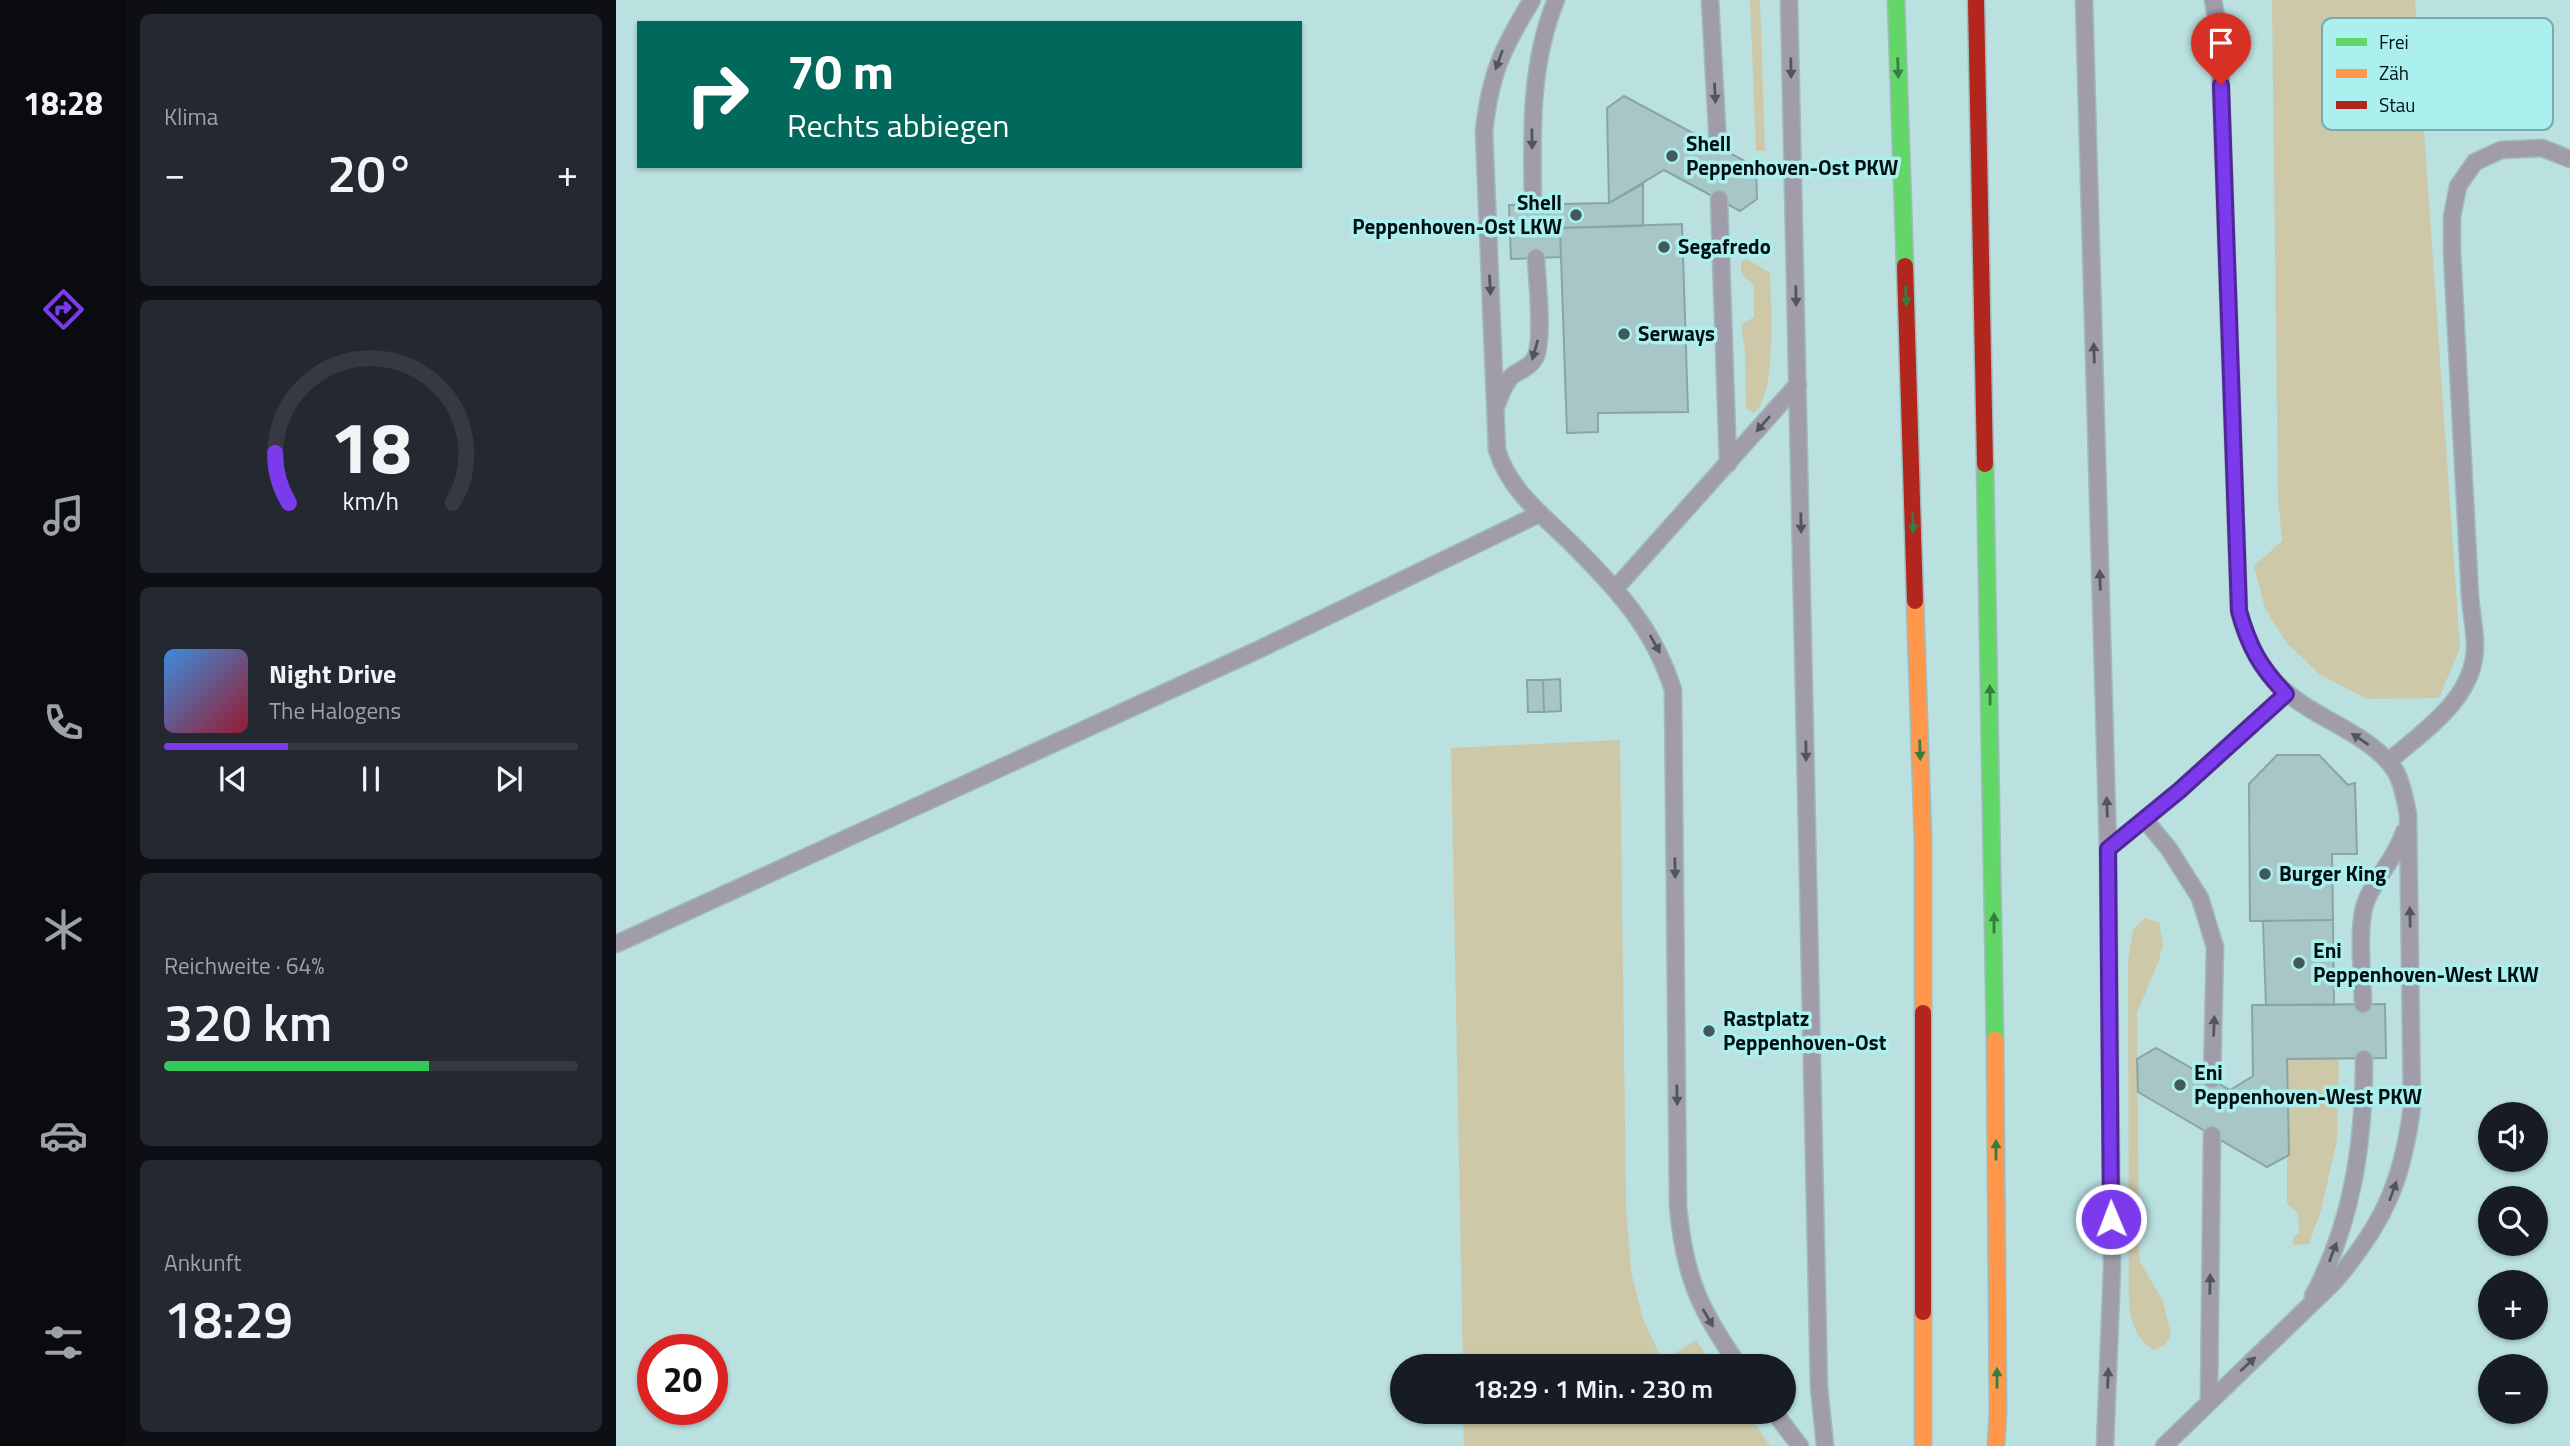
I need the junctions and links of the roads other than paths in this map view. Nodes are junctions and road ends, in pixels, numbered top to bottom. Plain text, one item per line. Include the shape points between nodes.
1 (1532, 0) edge
2 (1556, 0) edge
3 (1710, 0) edge
4 (1789, 0) edge
5 (1896, 0) edge
6 (1976, 0) edge
7 (2084, 0) edge
8 (2213, 0) edge
9 (1718, 146) dead end
10 (2570, 159) edge
11 (1719, 200) dead end
12 (1533, 205) dead end
13 (1536, 258) dead end
14 (1798, 384) junction
15 (1496, 414) junction
16 (1728, 464) junction
17 (1539, 514) junction
18 (1615, 589) junction
19 (2286, 694) junction
20 (2388, 762) junction
21 (2408, 814) junction
22 (2145, 820) junction
23 (2108, 849) junction
24 (616, 944) edge
25 (2364, 1004) dead end
26 (2364, 1059) dead end
27 (2212, 1079) dead end
28 (2212, 1135) dead end
29 (2302, 1313) junction
30 (1732, 1354) edge
31 (2209, 1401) junction
32 (1783, 1424) edge
33 (1800, 1446) edge
34 (1825, 1446) edge
35 (1923, 1446) edge
36 (1996, 1446) edge
37 (2105, 1446) edge
38 (2165, 1446) edge

1 -> 15 lane via 1501,55 1487,100 1484,132
2 -> 12 lane via 1539,53 1534,91
3 -> 9 lane
4 -> 14 lane
5 -> 35 highway via 1923,841
36 -> 6 highway via 1993,846
23 -> 7 lane
8 - 19 lane via 2219,33 2239,611 2256,658
10 - 20 lane via 2543,148 2501,150 2475,162 2458,186 2452,252 2475,647 2469,678 2450,707
11 - 16 lane
13 -> 15 lane via 1537,352 1506,384
14 -> 16 lane
14 -> 34 lane via 1819,1375
15 - 17 lane via 1497,450 1503,468
16 - 18 lane
17 - 18 lane
17 - 24 lane via 1249,654
18 -> 30 lane via 1651,636 1673,690 1681,1241 1701,1306
20 -> 19 lane via 2362,738
19 - 22 lane
20 - 21 lane via 2396,772
21 - 25 lane via 2399,850 2365,903
29 -> 21 lane via 2357,1255 2377,1224 2391,1198 2408,1141 2412,1106
22 - 23 lane
27 -> 22 lane via 2214,947 2200,898
37 -> 23 lane via 2112,1269
29 -> 26 lane via 2333,1256 2349,1199 2362,1132
31 -> 28 lane
31 -> 29 lane
31 - 38 lane
32 - 33 lane

